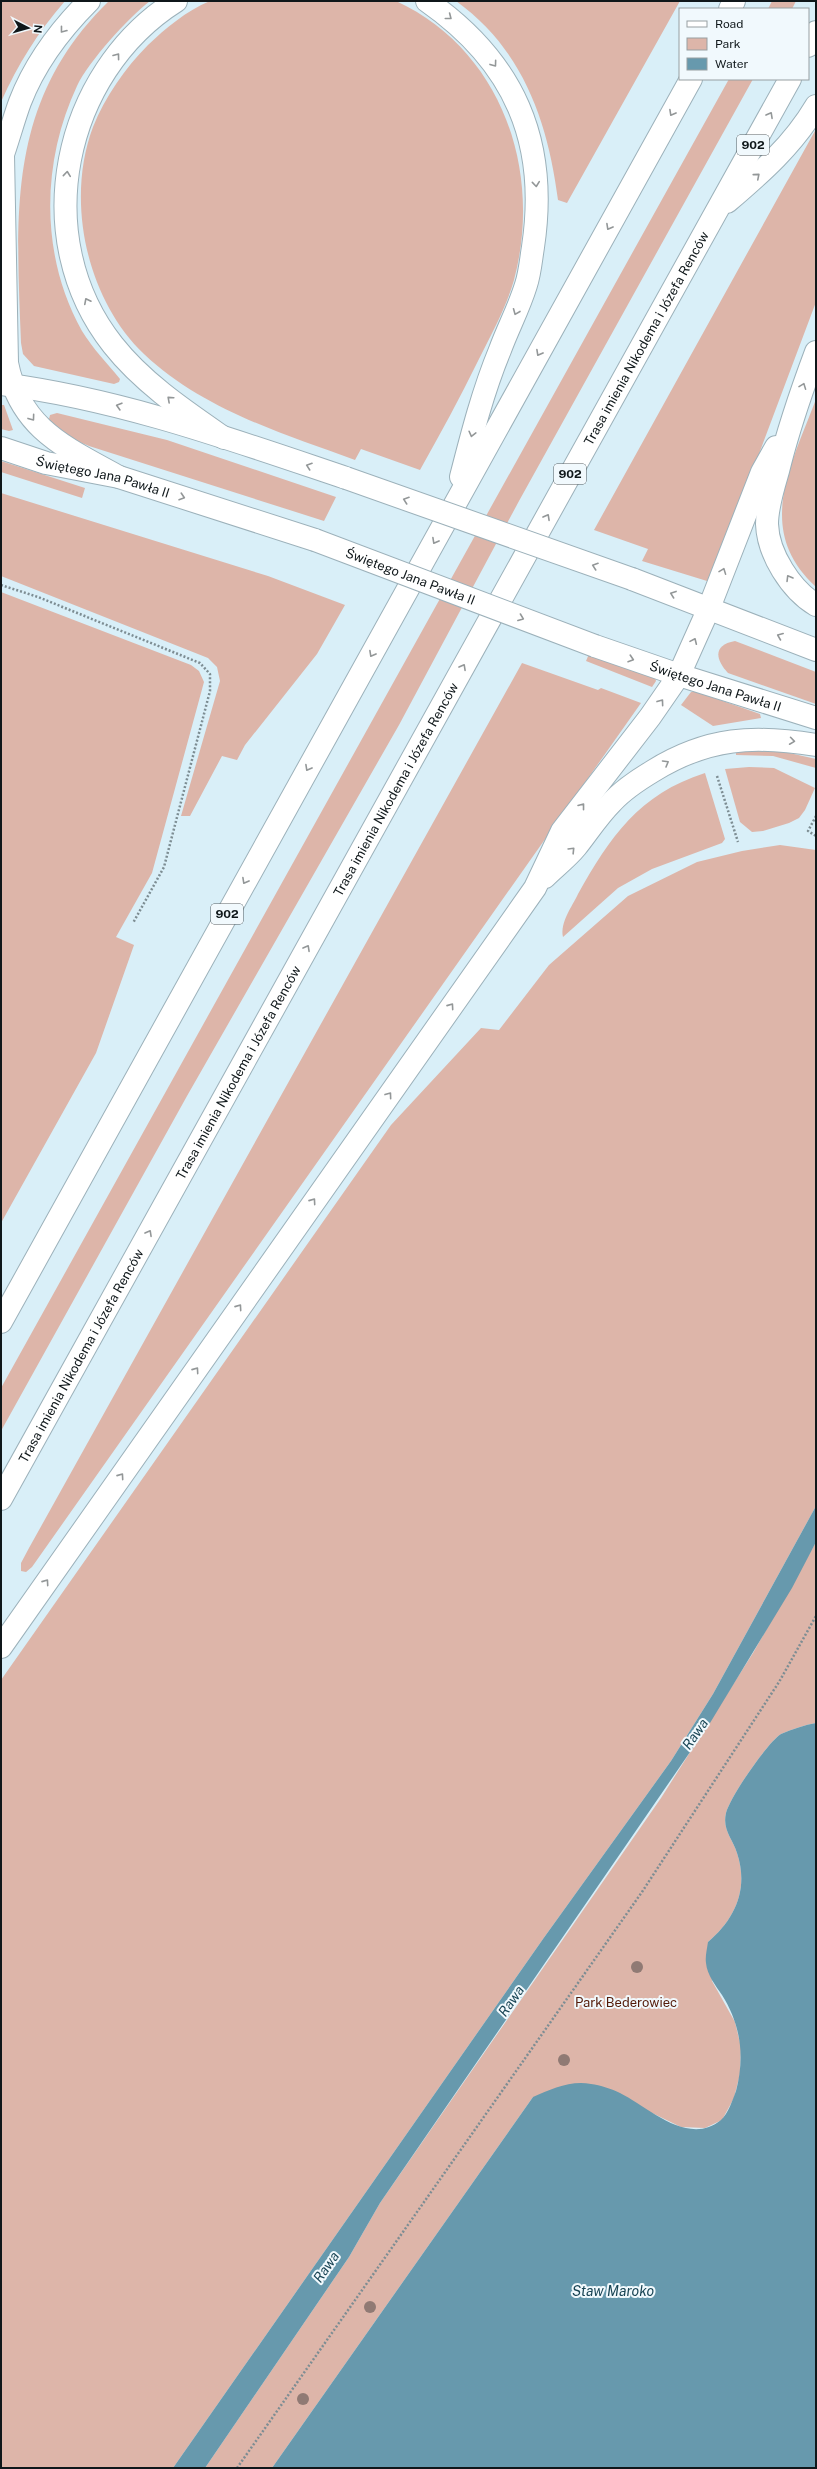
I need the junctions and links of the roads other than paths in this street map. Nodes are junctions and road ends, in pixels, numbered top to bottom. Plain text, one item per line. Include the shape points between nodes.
1 (89, 1) edge
2 (176, 1) edge
3 (427, 1) edge
4 (816, 32) edge
5 (809, 44) edge
6 (690, 80) edge
7 (789, 80) edge
8 (816, 106) edge
9 (2, 158) edge
10 (717, 210) junction
11 (816, 352) edge
12 (6, 385) edge
13 (791, 420) junction
14 (224, 438) junction
15 (1, 448) edge
16 (119, 477) junction
17 (454, 507) junction
18 (816, 606) edge
19 (709, 608) junction
20 (816, 650) edge
21 (679, 675) junction
22 (816, 718) edge
23 (816, 745) edge
24 (535, 888) junction
25 (1, 1322) edge
26 (1, 1499) edge
27 (1, 1647) edge

1 -> 9 main road via 73,17 43,56 20,101
14 -> 2 main road via 173,403 113,346 96,320 80,287 71,254 68,227 66,190 69,154 79,121 96,85 138,30
3 -> 17 main road via 469,33 506,80 525,119 538,196 527,284 499,350 474,426
4 - 5 main road
6 -> 17 main road, 902
10 -> 7 main road, Trasa imienia Nikodema i Józefa Renców / 902
10 -> 8 main road via 761,173 801,131
9 - 12 main road
26 -> 10 main road, Trasa imienia Nikodema i Józefa Renców / 902
13 -> 11 main road
14 -> 12 main road via 110,403
12 -> 16 main road via 51,438
18 -> 13 main road via 792,583 770,542 767,524 771,497
19 -> 13 main road via 762,472
19 -> 14 main road, bridge via 346,478
15 - 16 main road, Świętego Jana Pawła II via 46,463
16 -> 21 main road, Świętego Jana Pawła II, bridge via 314,540 594,646
17 -> 25 main road, 902
20 -> 19 main road
21 -> 19 main road
21 - 22 main road, Świętego Jana Pawła II
24 -> 21 main road via 562,830 650,717
24 -> 23 main road via 576,847 613,801 638,780 669,760 705,745 725,741 756,738
27 -> 24 main road

